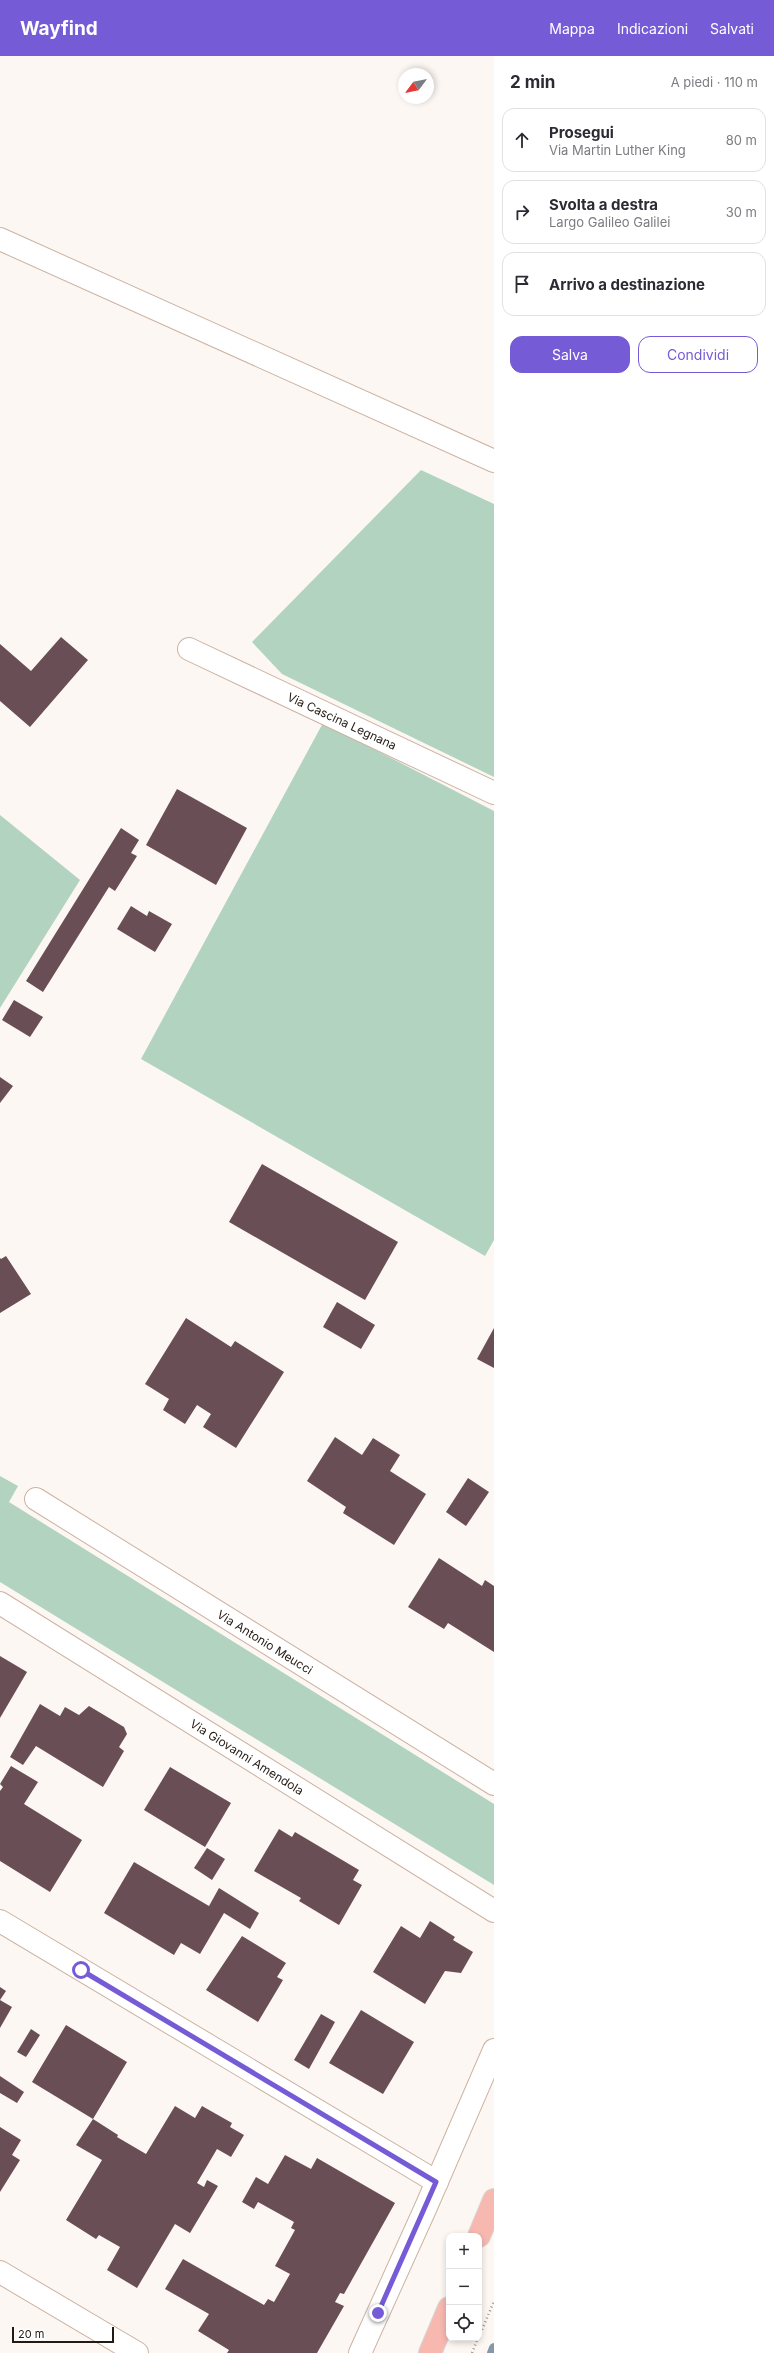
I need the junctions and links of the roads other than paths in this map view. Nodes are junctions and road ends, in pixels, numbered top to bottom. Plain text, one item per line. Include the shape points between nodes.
1 (0, 239) edge
2 (494, 461) edge
3 (189, 648) dead end
4 (494, 793) edge
5 (36, 1499) dead end
6 (0, 1602) edge
7 (494, 1784) edge
8 (494, 1911) edge
9 (0, 1921) edge
10 (494, 2050) edge
11 (436, 2182) junction
12 (494, 2200) edge
13 (479, 2233) edge
14 (0, 2272) edge
15 (446, 2315) edge
16 (137, 2353) edge
17 (360, 2353) edge
18 (430, 2353) edge

1 - 2 street
3 - 4 street, Via Cascina Legnana
5 - 7 street, Via Antonio Meucci
6 - 8 street, Via Giovanni Amendola
9 - 11 street
10 - 11 street
11 - 17 street
12 - 13 main road
14 - 16 street
15 - 18 main road

